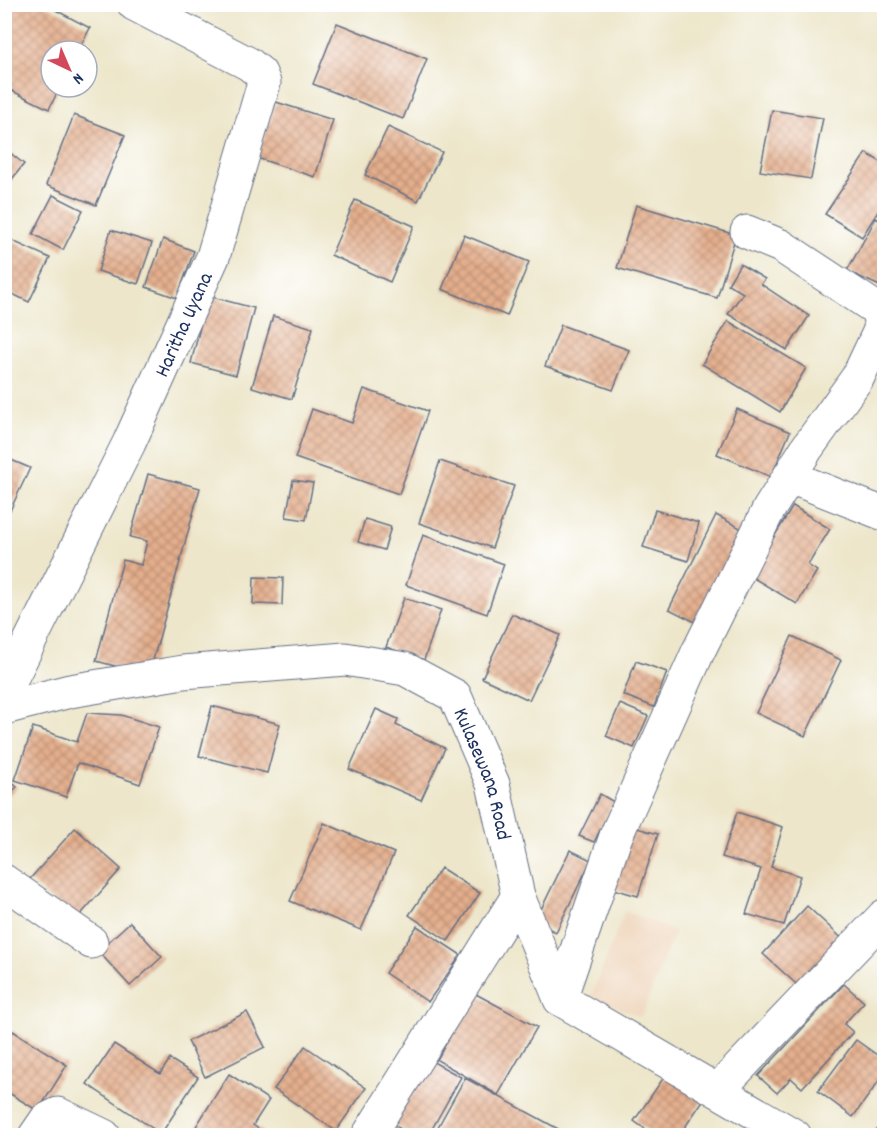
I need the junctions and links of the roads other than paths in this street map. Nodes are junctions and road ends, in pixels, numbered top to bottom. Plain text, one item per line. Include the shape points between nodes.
1 (134, 4) edge
2 (747, 232) dead end
3 (790, 477) junction
4 (885, 514) edge
5 (4, 693) edge
6 (4, 708) edge
7 (4, 881) edge
8 (518, 896) junction
9 (885, 916) edge
10 (90, 942) dead end
11 (560, 999) junction
12 (718, 1090) junction
13 (35, 1136) edge
14 (104, 1136) edge
15 (368, 1136) edge
16 (795, 1136) edge

1 - 5 street, Haritha Uyana via 249,64 260,73 264,83 213,257 129,443
2 - 3 street via 781,246 878,310 881,328 858,377
3 - 4 street
3 - 11 street via 769,509 698,652 616,836
6 - 8 street, Kulasewana Road via 70,691 183,672 345,659 405,669 455,696 493,784
7 - 10 street
8 - 11 street, Kulasewana Road
8 - 15 street
9 - 12 street
11 - 12 street
12 - 16 street
13 - 14 street via 46,1120 58,1114

